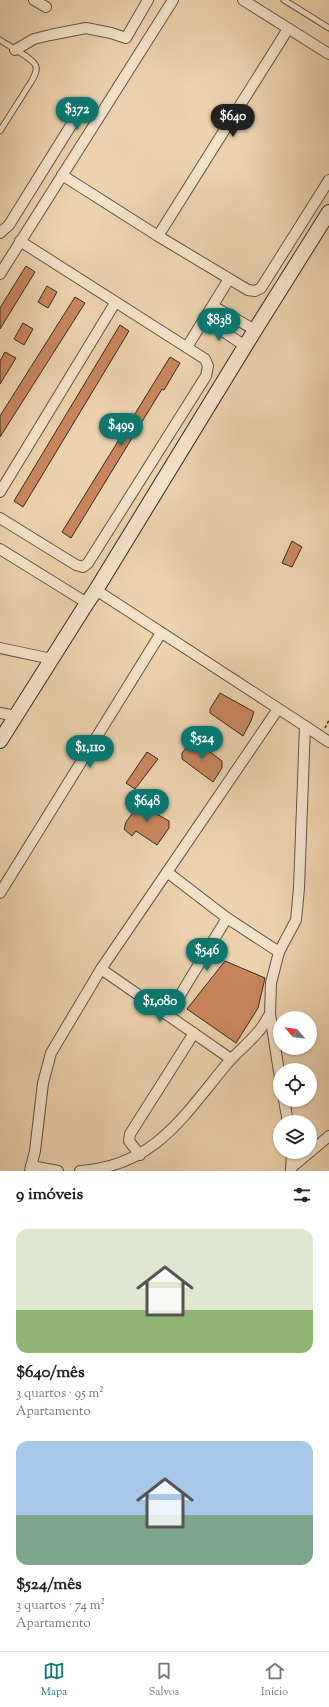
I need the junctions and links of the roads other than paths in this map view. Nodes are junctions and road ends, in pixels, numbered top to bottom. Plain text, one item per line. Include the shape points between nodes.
1 (34, 0) edge
2 (148, 0) edge
3 (173, 0) edge
4 (243, 0) edge
5 (284, 0) edge
6 (46, 7) dead end
7 (329, 28) edge
8 (288, 29) junction
9 (0, 40) edge
10 (16, 50) junction
11 (329, 54) edge
12 (78, 114) dead end
13 (0, 131) edge
14 (62, 175) junction
15 (329, 180) edge
16 (329, 212) edge
17 (0, 233) edge
18 (158, 236) junction
19 (20, 241) junction
20 (0, 274) edge
21 (229, 279) junction
22 (115, 303) junction
23 (213, 306) junction
24 (205, 319) junction
25 (255, 330) junction
26 (245, 346) junction
27 (187, 347) junction
28 (0, 492) edge
29 (0, 518) edge
30 (0, 549) edge
31 (96, 590) junction
32 (87, 603) junction
33 (161, 633) junction
34 (0, 648) edge
35 (52, 658) junction
36 (278, 709) junction
37 (0, 713) edge
38 (16, 716) junction
39 (304, 726) junction
40 (0, 741) edge
41 (329, 742) edge
42 (168, 872) junction
43 (0, 893) edge
44 (227, 918) junction
45 (279, 952) junction
46 (101, 969) junction
47 (270, 1014) junction
48 (168, 1015) junction
49 (194, 1033) junction
50 (231, 1059) junction
51 (278, 1063) edge
52 (329, 1136) edge
53 (317, 1146) edge
54 (140, 1155) junction
55 (292, 1159) edge
56 (302, 1159) edge
57 (30, 1169) edge
58 (291, 1169) edge
59 (58, 1171) edge
60 (80, 1171) edge

1 - 6 street
2 - 10 street via 126,38 86,28 34,39
3 - 14 street
4 - 8 street
5 - 7 lane
8 - 11 street
8 - 18 street
9 - 10 lane
10 - 13 lane via 35,63 36,74
12 - 17 street via 9,225
14 - 18 street
14 - 19 street
15 - 21 street via 261,288 255,291 248,290
16 - 25 street
18 - 21 street
19 - 20 street
19 - 22 street
21 - 23 street
22 - 27 street
22 - 28 street
23 - 24 street
23 - 25 street
24 - 26 street
24 - 27 street
25 - 26 street
26 - 31 street
27 - 29 street via 205,358 208,366 206,376 88,563 83,567 76,565
30 - 32 street
31 - 32 street
31 - 33 street
32 - 35 street
33 - 36 street
33 - 43 street
34 - 35 street
35 - 38 street
36 - 39 street
36 - 42 street
37 - 38 street
38 - 40 street
39 - 41 street
39 - 45 street via 296,920
42 - 44 street
42 - 46 street
44 - 45 street
44 - 48 street
45 - 47 street via 271,982
46 - 48 street
46 - 57 street via 51,1053 43,1083 35,1150
47 - 50 street via 259,1031
47 - 51 street
48 - 49 street
49 - 50 street
49 - 54 street via 130,1134 130,1141
50 - 54 street via 178,1123
52 - 53 street
54 - 60 street via 110,1166
55 - 58 street
56 - 58 street
57 - 59 street

